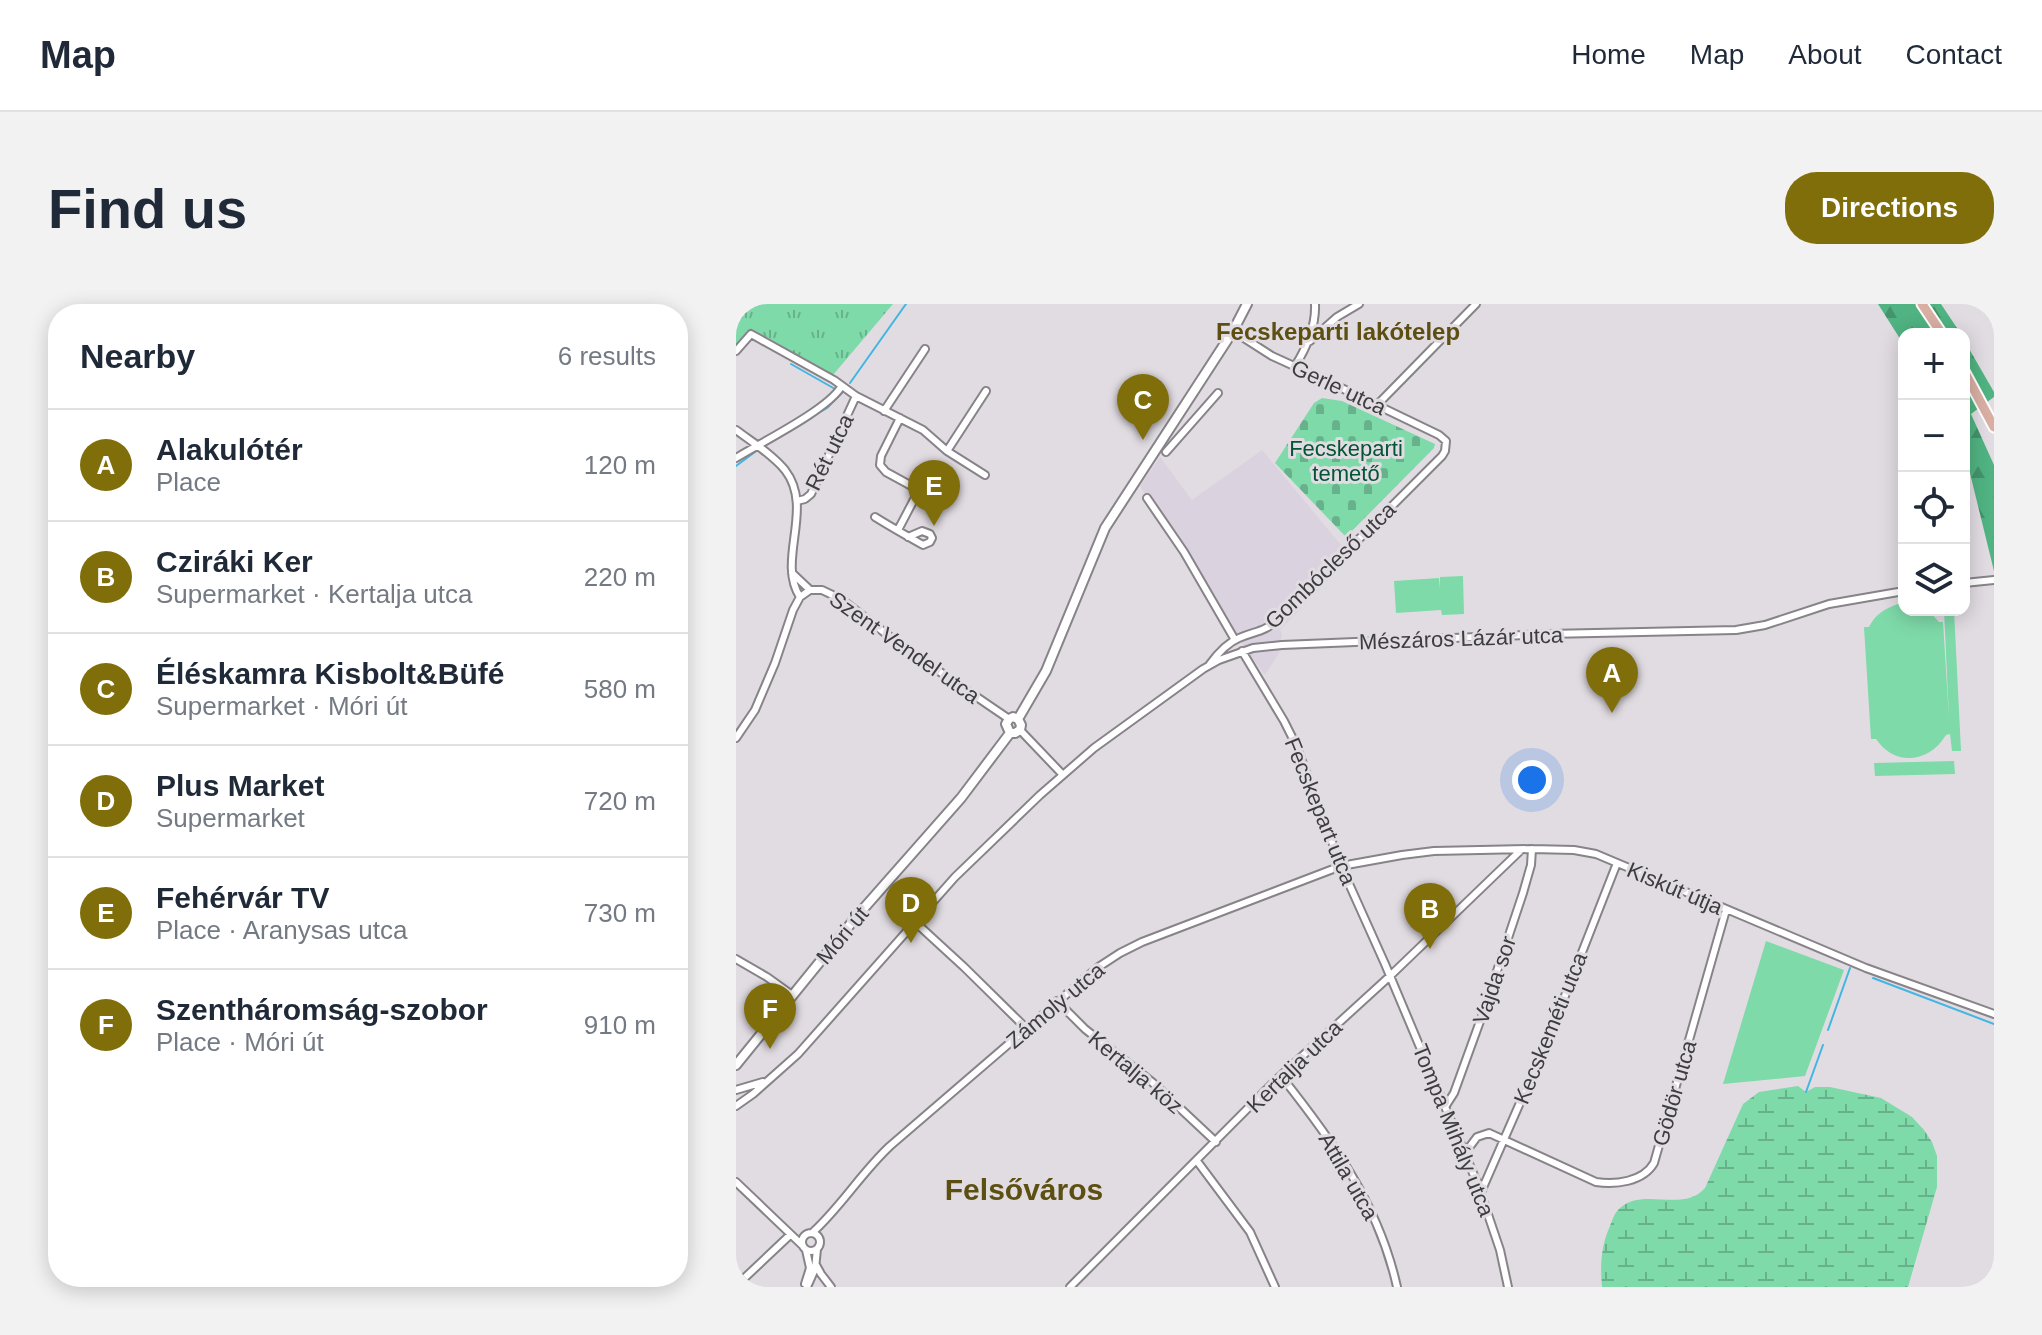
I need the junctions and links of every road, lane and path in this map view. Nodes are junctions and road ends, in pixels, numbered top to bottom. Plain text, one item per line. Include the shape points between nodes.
1 (1247, 304) edge
2 (1315, 304) edge
3 (1358, 304) edge
4 (1476, 304) edge
5 (1922, 304) edge
6 (1938, 328) edge
7 (1233, 331) junction
8 (1310, 341) junction
9 (925, 349) dead end
10 (736, 351) edge
11 (1295, 366) junction
12 (1970, 382) edge
13 (841, 387) junction
14 (986, 391) dead end
15 (1218, 393) dead end
16 (856, 396) junction
17 (1185, 403) junction
18 (1377, 405) junction
19 (884, 411) junction
20 (1200, 412) junction
21 (900, 418) junction
22 (1994, 427) edge
23 (736, 430) edge
24 (1446, 441) joint
25 (756, 445) junction
26 (947, 451) junction
27 (1166, 452) dead end
28 (736, 458) edge
29 (985, 475) dead end
30 (919, 490) junction
31 (930, 496) dead end
32 (1147, 498) dead end
33 (797, 501) junction
34 (875, 517) dead end
35 (898, 530) junction
36 (908, 537) dead end
37 (792, 573) junction
38 (1991, 580) edge
39 (1970, 582) edge
40 (810, 590) junction
41 (1898, 592) edge
42 (800, 597) junction
43 (1248, 635) junction
44 (1233, 642) junction
45 (1253, 648) junction
46 (1239, 652) junction
47 (1208, 666) junction
48 (1014, 719) junction
49 (1020, 730) junction
50 (1010, 733) junction
51 (736, 738) edge
52 (1063, 775) junction
53 (1522, 849) junction
54 (1532, 849) junction
55 (1617, 863) junction
56 (1341, 866) junction
57 (1726, 910) junction
58 (915, 922) junction
59 (736, 959) edge
60 (1390, 976) junction
61 (792, 995) junction
62 (1057, 1001) junction
63 (1994, 1014) edge
64 (1026, 1028) junction
65 (736, 1065) edge
66 (1281, 1076) junction
67 (766, 1081) junction
68 (736, 1090) edge
69 (736, 1106) edge
70 (1445, 1107) junction
71 (1504, 1140) junction
72 (1216, 1142) junction
73 (1465, 1153) junction
74 (1197, 1161) junction
75 (736, 1182) edge
76 (1481, 1192) junction
77 (822, 1224) junction
78 (808, 1234) junction
79 (790, 1235) junction
80 (819, 1238) junction
81 (804, 1247) junction
82 (817, 1249) junction
83 (816, 1265) junction
84 (738, 1281) edge
85 (806, 1287) edge
86 (831, 1287) edge
87 (1070, 1287) edge
88 (1275, 1287) edge
89 (1397, 1287) edge
90 (1508, 1287) edge

1 - 7 main road
2 - 8 street
3 - 8 street
4 - 18 street
5 - 6 main road
7 - 11 street, Gerle utca
7 - 17 main road
8 - 11 street
9 - 19 street
10 - 13 street via 751,334
11 - 18 street, Gerle utca
12 - 22 main road
13 - 16 street
13 - 25 street via 819,408
14 - 26 street
15 - 20 street
16 - 19 street
16 - 33 street, Rét utca via 811,494
17 - 20 street
17 - 48 main road via 1105,528 1049,664
18 - 24 street, Gerle utca
19 - 21 street
20 - 27 street
21 - 26 street
21 - 30 street via 880,465
23 - 25 street
24 - 43 street, Gombócleső utca via 1442,456 1294,605 1271,626
25 - 28 street
25 - 33 street via 789,476
26 - 29 street
30 - 31 street
30 - 35 street
32 - 44 street via 1184,552
33 - 37 street
34 - 35 street
35 - 36 street
37 - 40 street
37 - 42 street
38 - 39 street
40 - 42 street, Szent Vendel utca
40 - 48 street, Szent Vendel utca via 841,599
41 - 45 street, Mészáros Lázár utca via 1736,630
42 - 51 street via 755,710
43 - 44 street, Gombócleső utca
43 - 45 street
44 - 46 street, Fecskepart utca
44 - 47 street
45 - 46 street, Mészáros Lázár utca
46 - 47 street, Mészáros Lázár utca
46 - 56 street, Fecskepart utca via 1291,734
47 - 52 street
48 - 49 main road
48 - 50 main road via 1006,724
49 - 50 main road
49 - 52 street
50 - 61 main road, Móri út via 952,809
52 - 58 street
53 - 54 street, Kiskút útja
53 - 56 street, Kiskút útja via 1413,853
53 - 60 street, Kertalja utca
54 - 55 street, Kiskút útja via 1574,850
54 - 70 street, Vajda sor via 1523,893
55 - 57 street, Kiskút útja
55 - 71 street, Kecskeméti utca
56 - 60 street, Fecskepart utca
56 - 62 street, Zámoly utca via 1132,947
57 - 63 street, Kiskút útja
57 - 71 street, Gödör utca via 1649,1171 1614,1183 1596,1182
58 - 64 street
58 - 67 street via 798,1054
59 - 61 street
60 - 66 street, Kertalja utca
60 - 70 street, Tompa Mihály utca
61 - 65 main road, Móri út
62 - 64 street, Zámoly utca
62 - 72 street, Kertalja köz
64 - 77 street, Zámoly utca via 870,1165
66 - 72 street, Kertalja utca
66 - 89 street, Attila utca via 1359,1186
67 - 68 street
67 - 69 street
70 - 73 street, Tompa Mihály utca
71 - 73 street via 1481,1135
71 - 76 street, Kecskeméti utca
72 - 74 street, Kertalja utca
73 - 76 street, Tompa Mihály utca
74 - 87 street, Kertalja utca
74 - 88 street via 1250,1232
75 - 79 street
76 - 90 street, Tompa Mihály utca
77 - 78 street, Zámoly utca
77 - 80 street, Zámoly utca
78 - 79 street
78 - 80 street
78 - 81 street via 802,1239
79 - 81 street
79 - 84 street
80 - 82 street
81 - 82 street
81 - 85 street via 810,1268
82 - 83 street
83 - 85 street
83 - 86 street

